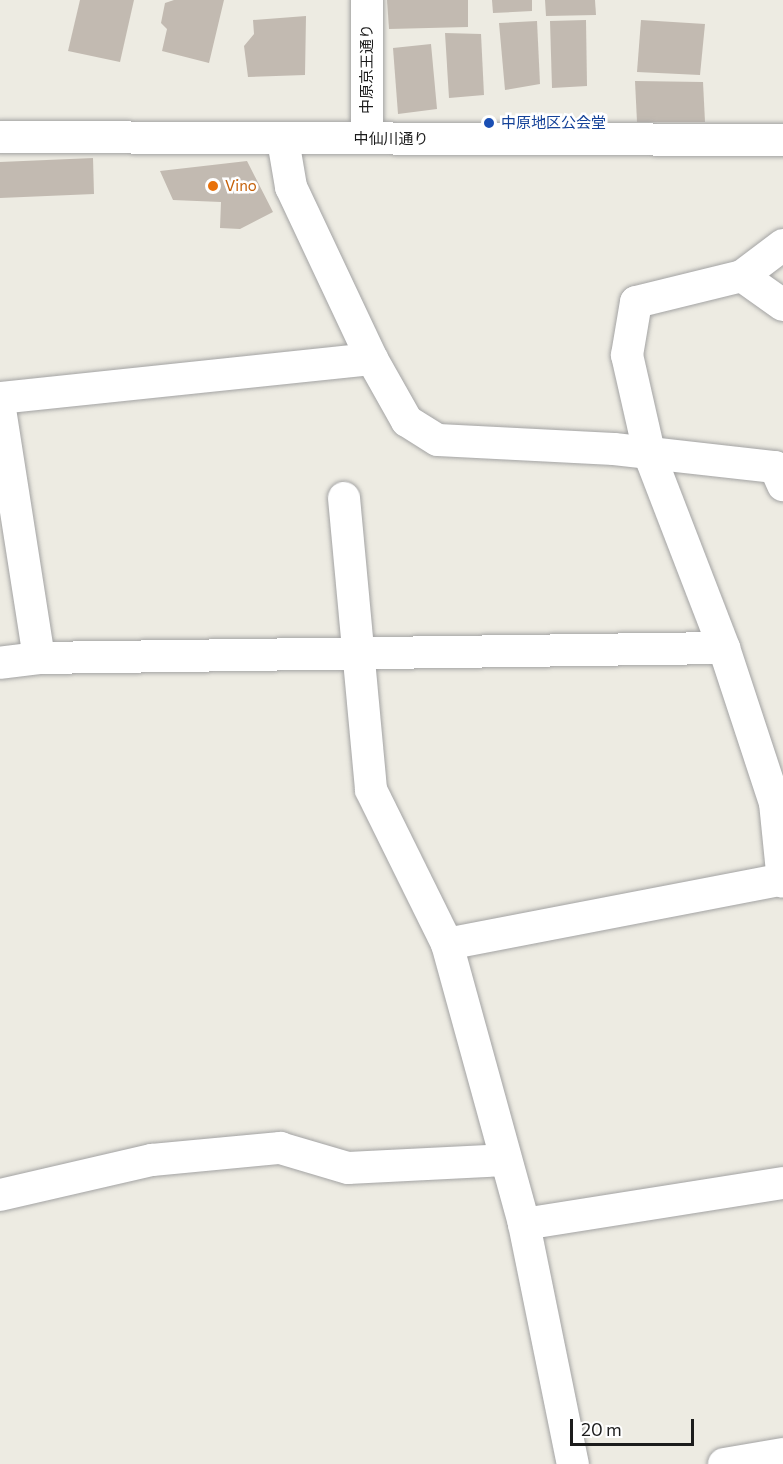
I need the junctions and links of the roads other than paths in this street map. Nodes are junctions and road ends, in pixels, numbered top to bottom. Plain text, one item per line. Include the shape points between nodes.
1 (367, 0) edge
2 (0, 137) edge
3 (367, 138) junction
4 (283, 140) junction
5 (783, 140) edge
6 (783, 245) edge
7 (742, 276) junction
8 (783, 305) edge
9 (372, 359) junction
10 (0, 398) edge
11 (0, 409) edge
12 (650, 456) junction
13 (783, 485) edge
14 (344, 498) dead end
15 (724, 648) junction
16 (360, 653) junction
17 (39, 658) junction
18 (0, 663) edge
19 (783, 880) edge
20 (447, 944) junction
21 (506, 1160) junction
22 (783, 1183) edge
23 (0, 1195) edge
24 (524, 1224) junction
25 (783, 1454) edge
26 (573, 1464) edge
27 (724, 1464) edge

1 - 3 street, 中原京王通り
2 - 4 street, 中仙川通り
3 - 4 street, 中仙川通り
3 - 5 street, 中仙川通り
4 - 9 street via 291,187
6 - 7 street
7 - 8 street
7 - 12 street via 636,302 627,355
9 - 10 street
9 - 12 street via 407,421 438,440 614,449
11 - 17 street
12 - 13 street via 775,466
12 - 15 street
14 - 16 street
15 - 16 street
15 - 19 street via 774,803
16 - 17 street
16 - 20 street via 371,790
17 - 18 street
19 - 20 street
20 - 21 street
21 - 23 street via 348,1168 280,1148 152,1161
21 - 24 street
22 - 24 street
24 - 26 street
25 - 27 street

